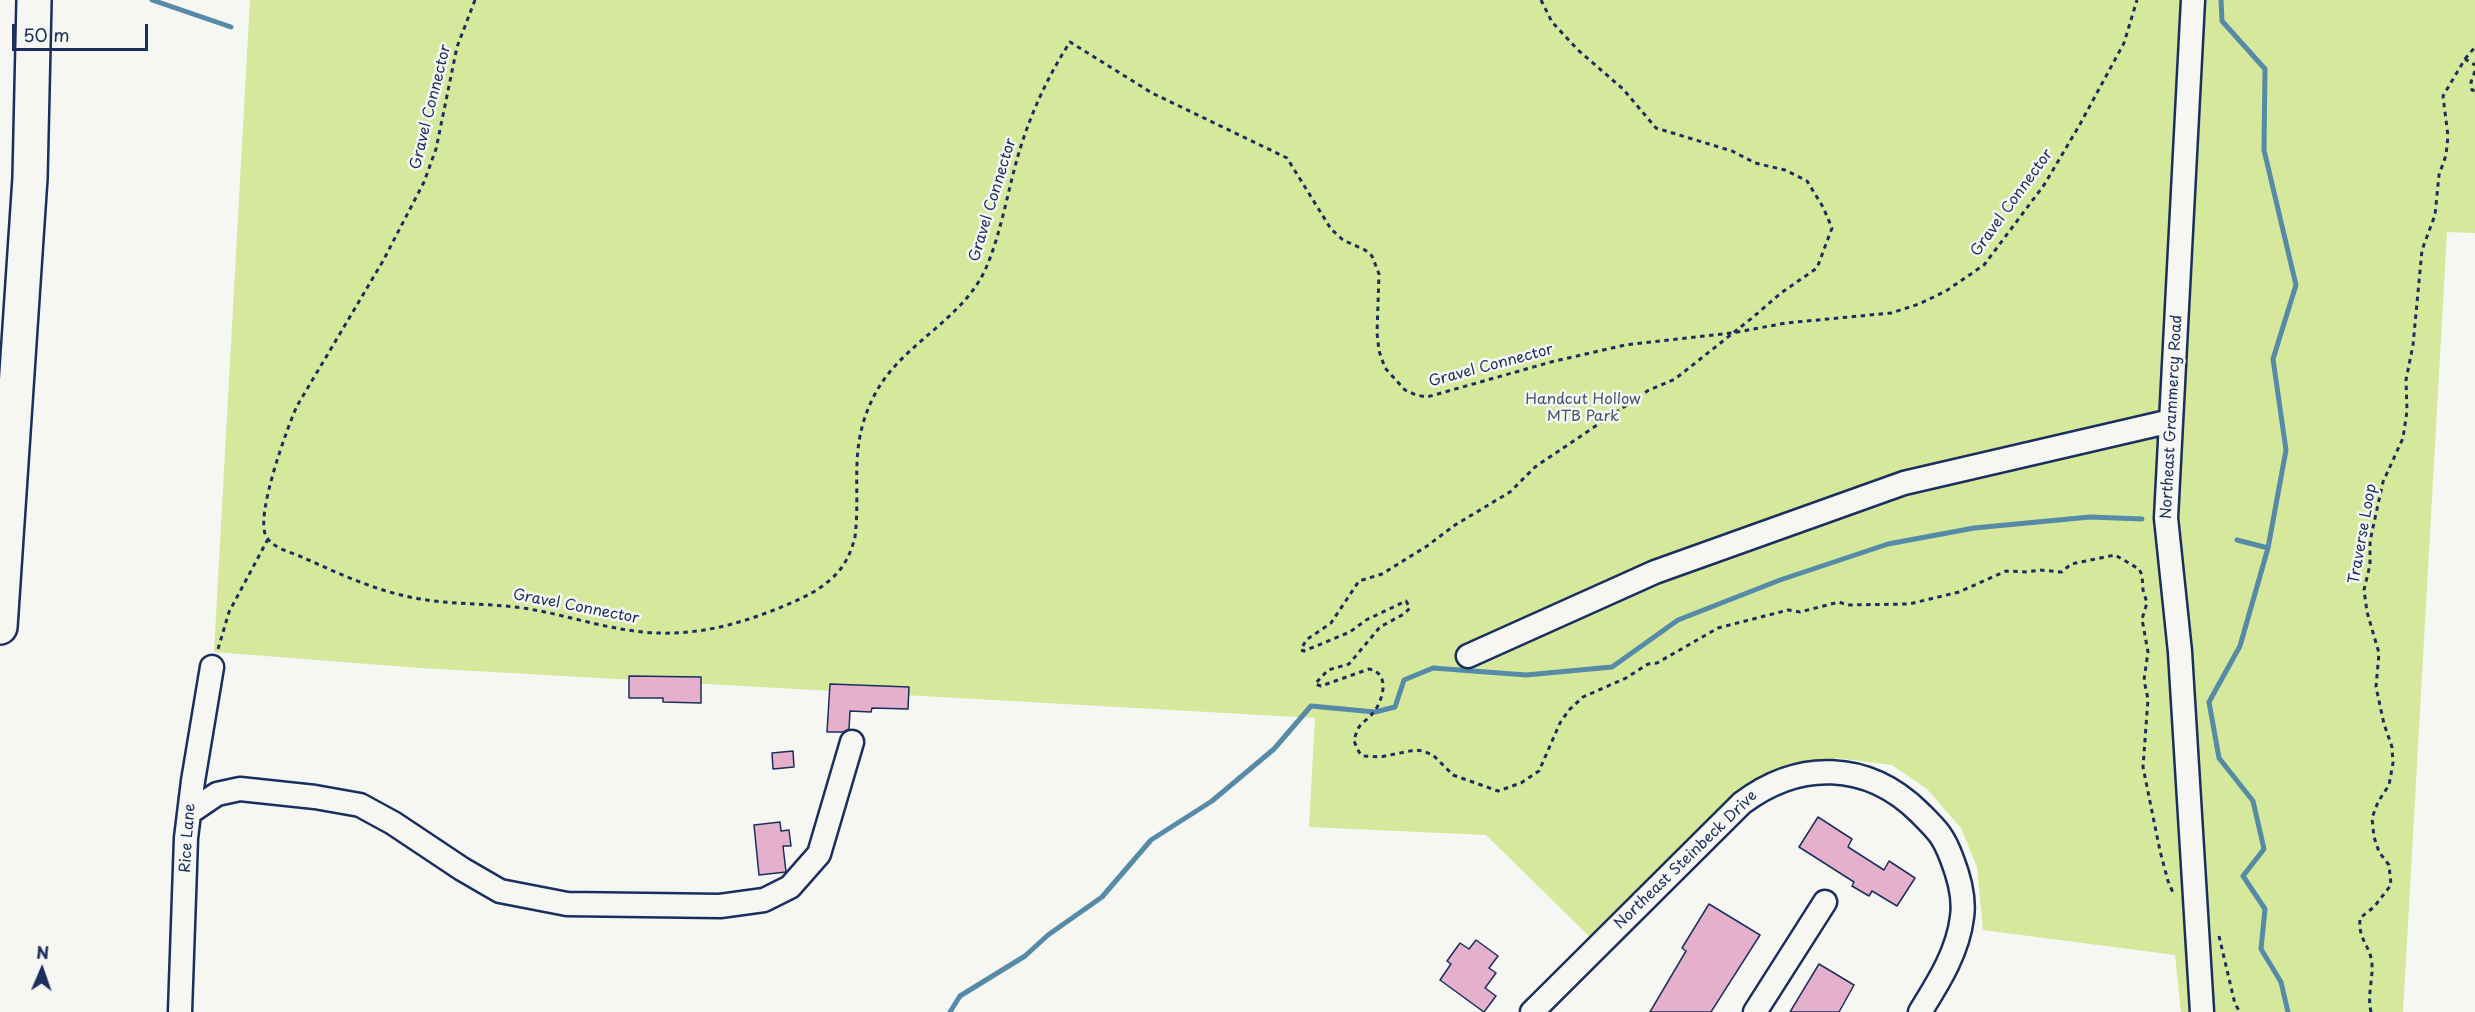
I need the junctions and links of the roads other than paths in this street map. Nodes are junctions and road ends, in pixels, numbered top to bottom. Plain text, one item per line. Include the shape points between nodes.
1 (34, 0) edge
2 (2193, 0) edge
3 (2171, 420) junction
4 (0, 627) edge
5 (1468, 657) dead end
6 (212, 667) road end
7 (852, 742) dead end
8 (189, 813) junction
9 (1825, 902) dead end
10 (180, 1012) edge
11 (1532, 1012) edge
12 (1755, 1012) edge
13 (1920, 1012) edge
14 (2202, 1012) edge

1 - 4 highway via 30,178
2 - 3 street, Northeast Grammercy Road
3 - 5 street via 1904,483 1655,572
3 - 14 street, Northeast Grammercy Road via 2166,518 2180,652
6 - 8 street, Rice Lane
7 - 8 street via 819,854 790,887 764,900 720,906 567,904 500,891 360,805 315,796 240,789 217,794
8 - 10 street, Rice Lane
9 - 12 street
11 - 13 street, Northeast Steinbeck Drive via 1742,803 1761,789 1813,772 1836,772 1877,781 1902,795 1943,836 1960,882 1963,916 1955,947

